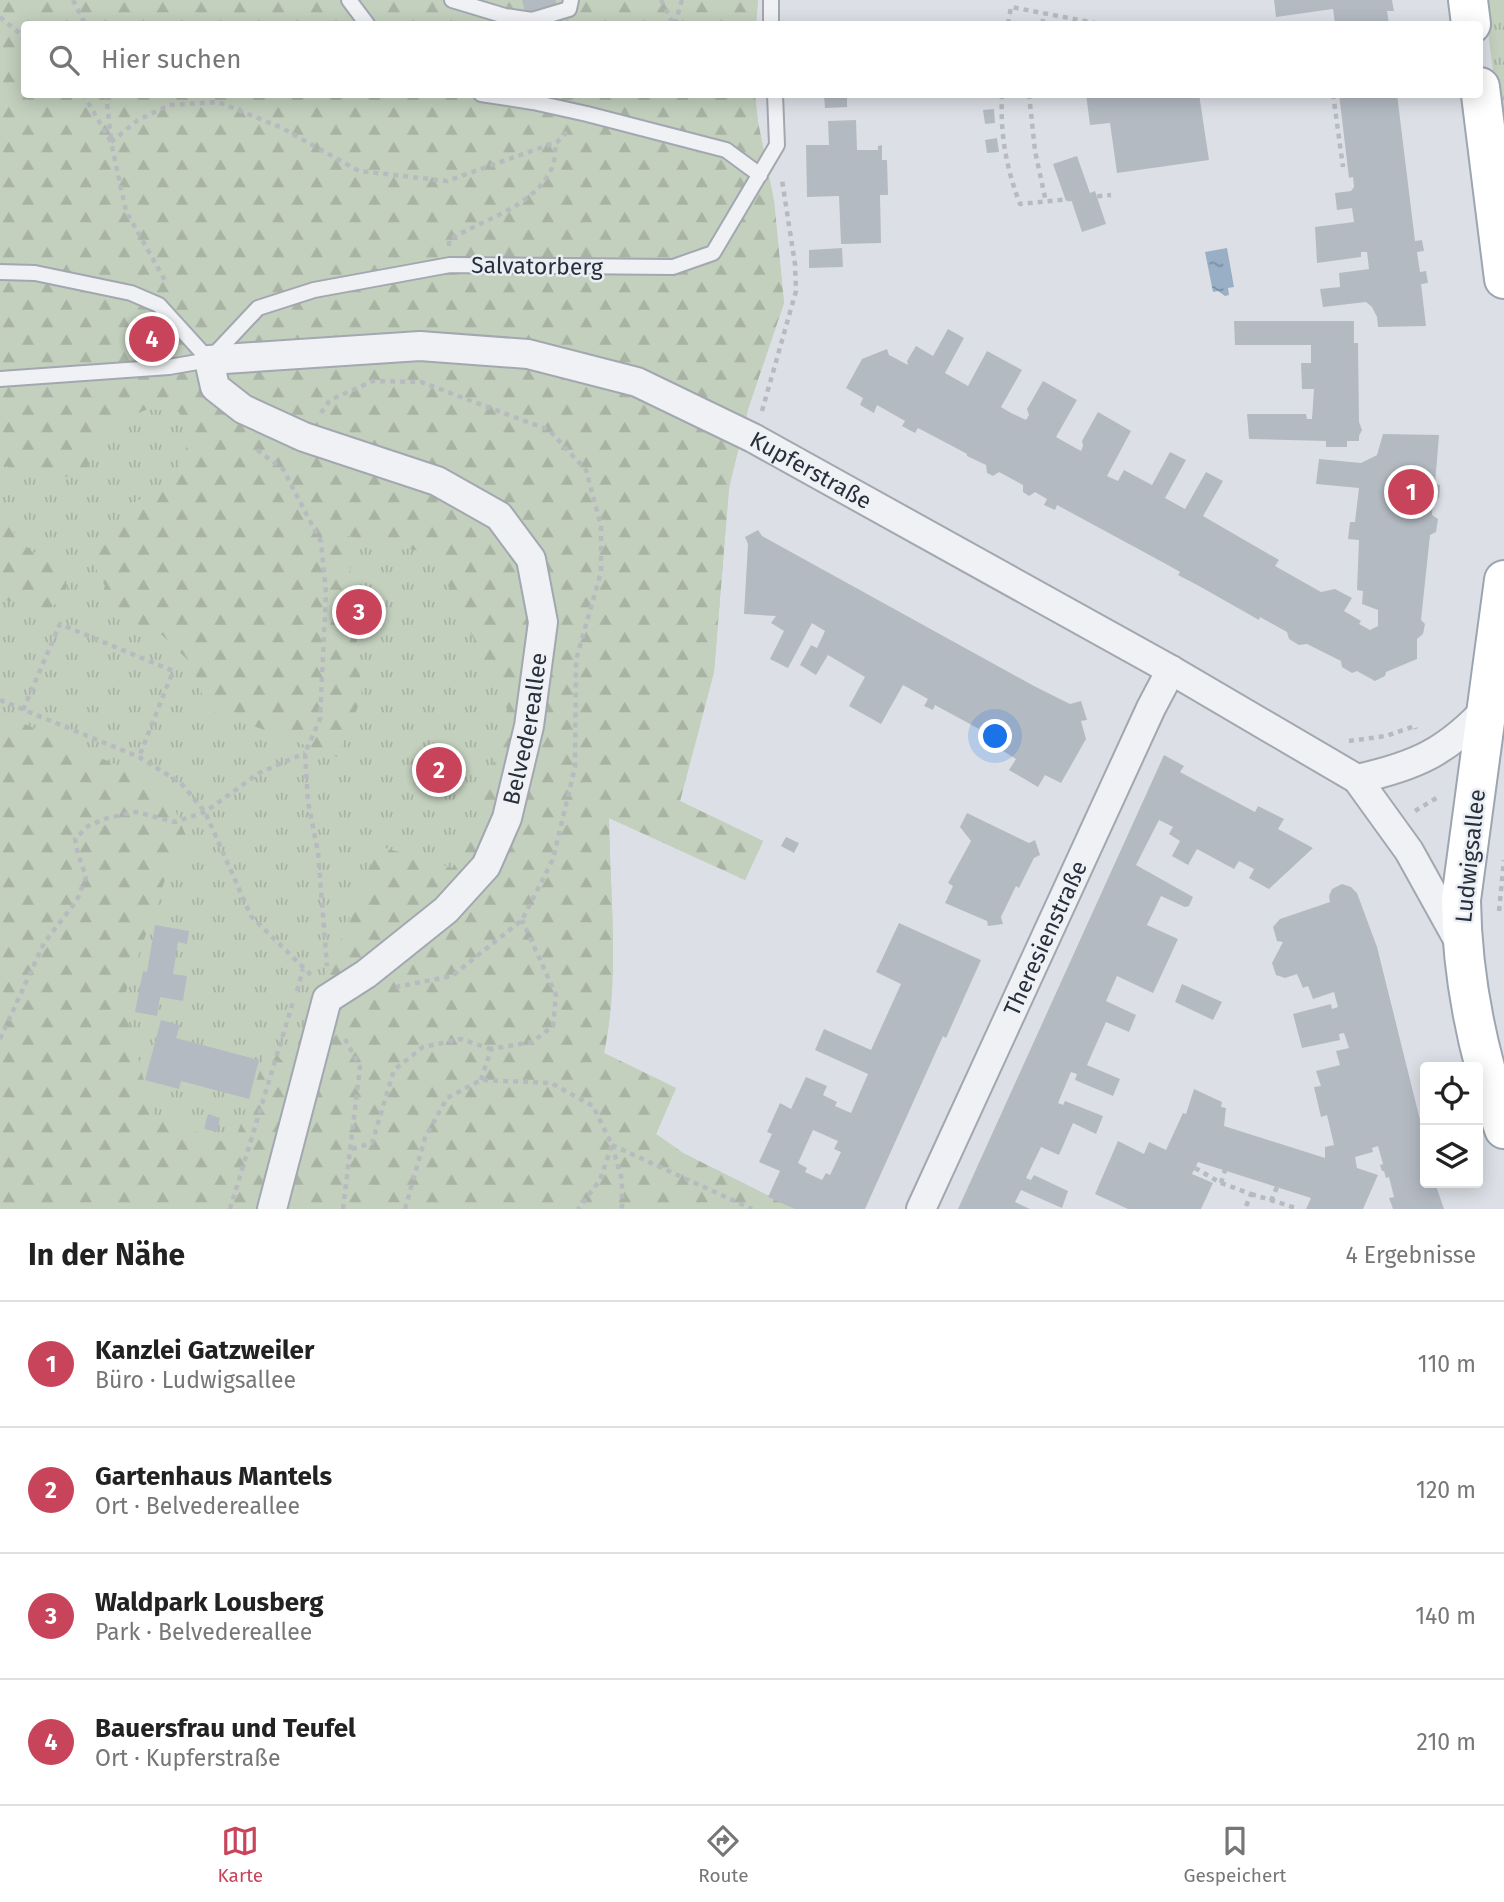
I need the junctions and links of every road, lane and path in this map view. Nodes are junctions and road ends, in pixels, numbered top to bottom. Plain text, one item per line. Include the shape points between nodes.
1 (73, 0) edge
2 (349, 0) edge
3 (452, 0) edge
4 (571, 0) edge
5 (661, 0) edge
6 (682, 0) edge
7 (771, 0) edge
8 (1468, 0) edge
9 (1045, 13) junction
10 (0, 17) edge
11 (84, 21) edge
12 (365, 21) edge
13 (671, 21) edge
14 (673, 21) edge
15 (771, 21) edge
16 (1009, 21) edge
17 (1043, 21) edge
18 (1085, 21) edge
19 (1471, 21) edge
20 (21, 34) edge
21 (85, 98) edge
22 (106, 98) edge
23 (507, 98) edge
24 (775, 98) edge
25 (1002, 98) edge
26 (1029, 98) edge
27 (1334, 98) edge
28 (1480, 98) edge
29 (587, 114) junction
30 (111, 142) junction
31 (556, 142) junction
32 (777, 145) junction
33 (1343, 167) dead end
34 (760, 175) junction
35 (1111, 195) dead end
36 (1046, 202) junction
37 (450, 265) junction
38 (0, 272) edge
39 (1504, 279) edge
40 (171, 291) dead end
41 (209, 360) junction
42 (0, 379) edge
43 (753, 438) junction
44 (284, 469) dead end
45 (1504, 580) edge
46 (1171, 670) junction
47 (0, 700) edge
48 (1489, 706) junction
49 (23, 710) junction
50 (305, 753) junction
51 (139, 757) junction
52 (1357, 779) junction
53 (205, 812) junction
54 (1504, 860) edge
55 (1499, 919) dead end
56 (522, 920) dead end
57 (1462, 946) junction
58 (327, 999) junction
59 (340, 1028) dead end
60 (0, 1039) edge
61 (491, 1049) junction
62 (481, 1080) junction
63 (1504, 1129) edge
64 (612, 1145) junction
65 (352, 1149) junction
66 (1195, 1168) dead end
67 (1225, 1170) dead end
68 (1221, 1183) junction
69 (1277, 1187) dead end
70 (1251, 1194) junction
71 (1271, 1202) junction
72 (740, 1203) junction
73 (230, 1209) edge
74 (272, 1209) edge
75 (343, 1209) edge
76 (405, 1209) edge
77 (578, 1209) edge
78 (622, 1209) edge
79 (734, 1209) edge
80 (752, 1209) edge
81 (921, 1209) edge
82 (1245, 1209) edge
83 (1299, 1209) edge

1 - 11 path
2 - 12 lane
3 - 4 lane via 532,20 569,9
5 - 13 path
6 - 14 path
7 - 15 lane
8 - 19 main road
9 - 16 path via 1011,7
9 - 17 path
9 - 18 path
10 - 20 path
21 - 30 path
22 - 30 path
23 - 29 lane
24 - 32 lane
25 - 36 path via 1004,147 1020,204
26 - 36 path
27 - 33 path
28 - 39 main road
29 - 31 path
29 - 34 lane via 726,150
30 - 31 path via 138,120 170,105 218,103 280,127 359,171 447,181
30 - 40 path via 126,211
31 - 37 path via 552,169 530,199 449,240
32 - 34 lane, Salvatorberg
32 - 43 path via 796,291
34 - 37 lane, Salvatorberg via 713,253 673,267
35 - 36 path
37 - 41 lane, Salvatorberg via 314,290 258,308
38 - 41 lane via 35,273 131,293 159,305
41 - 42 lane
41 - 43 street, Kupferstraße via 420,346 528,354 637,382
41 - 58 street, Belvedereallee via 215,387 243,409 304,437 437,481 499,516 531,559 543,622 529,726 507,818 486,866 446,910
43 - 46 street, Kupferstraße
44 - 50 path via 321,542 326,593 320,719
45 - 48 main road, Ludwigsallee
46 - 52 street, Kupferstraße
46 - 81 street, Theresienstraße
47 - 49 path
48 - 52 street via 1466,731 1424,759
48 - 57 main road, Ludwigsallee via 1461,900
49 - 51 path
49 - 51 path via 60,624 173,671
50 - 53 path via 260,773
50 - 58 path via 318,852
51 - 53 path via 181,783
52 - 57 street, Kupferstraße via 1409,851
53 - 60 path via 175,822 136,812 107,818 75,839 86,877 77,900 44,943
53 - 73 path via 251,916 304,968
54 - 55 path
56 - 61 path via 555,995 553,1026 532,1042
57 - 63 main road, Ludwigsallee via 1470,1004
58 - 74 street
59 - 65 path via 360,1067
61 - 62 path
61 - 65 path via 461,1039 423,1047 394,1070 372,1143
62 - 64 path via 551,1083 593,1106
62 - 76 path via 447,1098 425,1138
64 - 72 path
64 - 77 path via 600,1180
64 - 78 path via 622,1180
65 - 75 path
66 - 68 path
67 - 68 path
68 - 70 path
69 - 71 path
70 - 71 path
70 - 82 path
71 - 83 path
72 - 79 path
72 - 80 path

